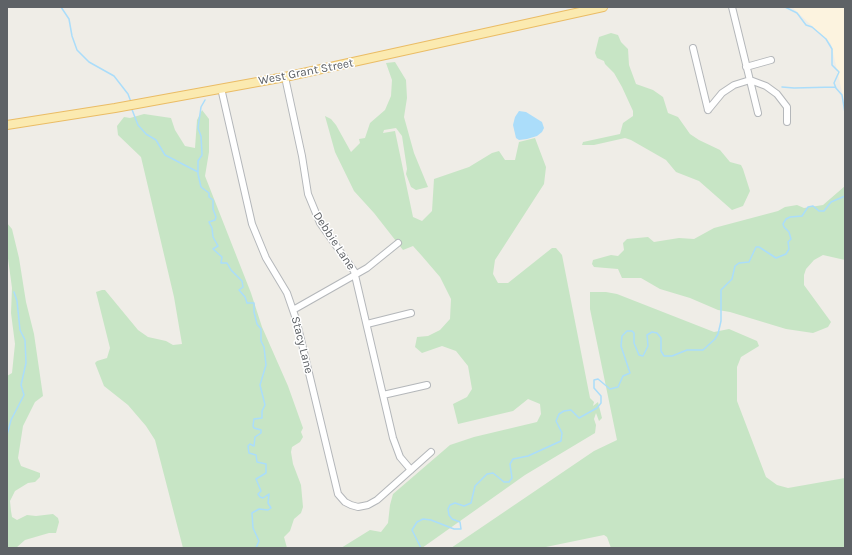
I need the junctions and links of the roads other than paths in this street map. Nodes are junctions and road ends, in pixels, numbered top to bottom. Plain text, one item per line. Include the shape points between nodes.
1 (603, 7) edge
2 (732, 7) edge
3 (693, 48) dead end
4 (772, 60) dead end
5 (746, 67) junction
6 (285, 77) junction
7 (750, 80) junction
8 (221, 88) junction
9 (758, 113) dead end
10 (786, 122) dead end
11 (7, 125) edge
12 (398, 243) dead end
13 (356, 275) junction
14 (293, 310) junction
15 (411, 313) dead end
16 (367, 324) junction
17 (427, 385) dead end
18 (383, 395) junction
19 (431, 452) dead end
20 (411, 470) junction

1 - 6 main road, West Grant Street
2 - 5 street
3 - 7 street via 708,110 722,93 734,85
4 - 5 street
5 - 7 street
6 - 8 main road, West Grant Street
6 - 13 street, Debbie Lane via 310,201 320,223 351,264
7 - 9 street
7 - 10 street via 766,86 777,94 787,107
8 - 11 main road, West Grant Street
8 - 14 street, Stacy Lane via 255,232
12 - 13 street
13 - 14 street
13 - 16 street, Debbie Lane
14 - 20 street, Stacy Lane via 335,487 340,498 358,507 368,505
15 - 16 street
16 - 18 street, Debbie Lane
17 - 18 street
18 - 20 street, Debbie Lane via 395,444 400,456
19 - 20 street, Stacy Lane

